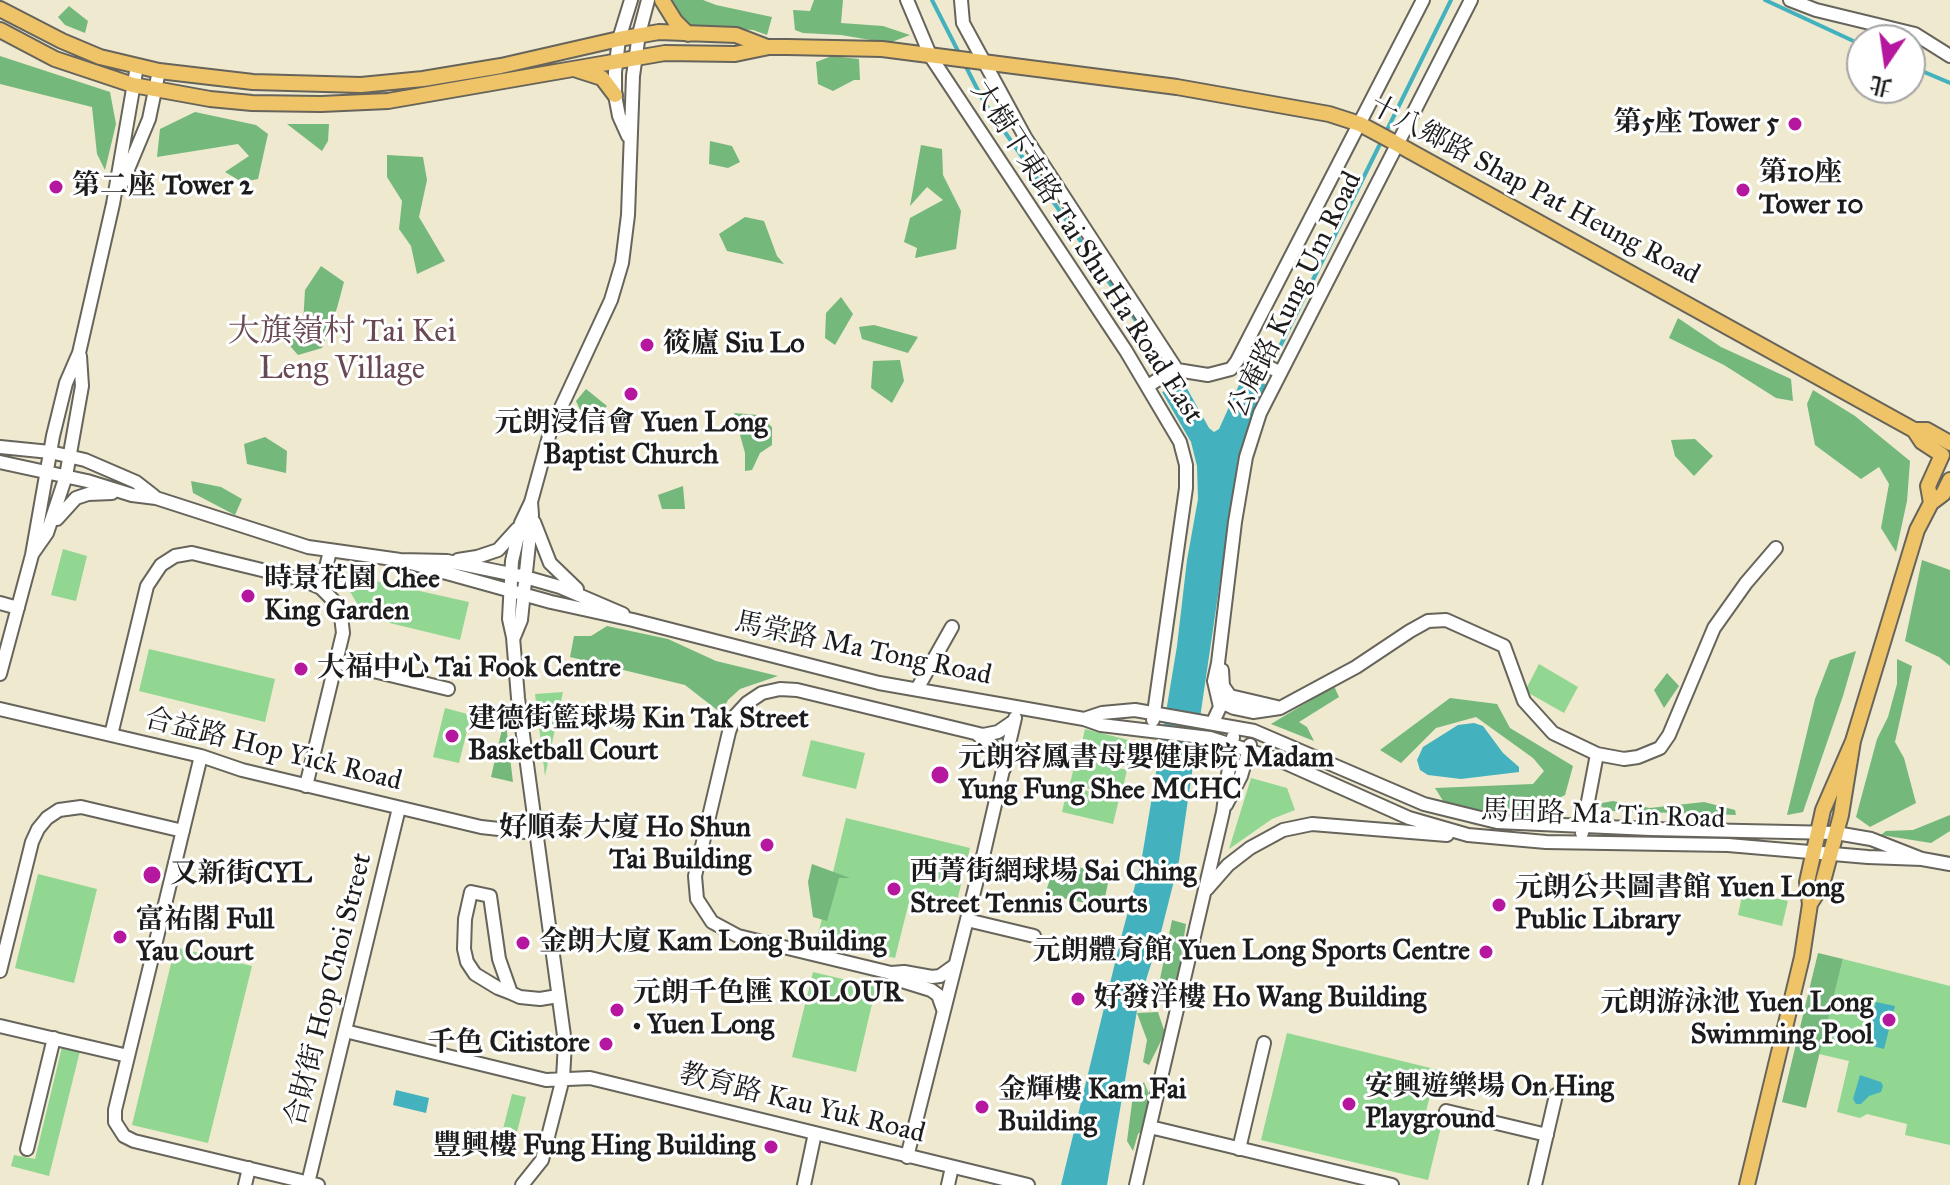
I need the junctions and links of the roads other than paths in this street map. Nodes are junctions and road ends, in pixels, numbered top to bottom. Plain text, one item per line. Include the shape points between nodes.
1 (631, 0) edge
2 (648, 0) edge
3 (662, 0) edge
4 (907, 0) edge
5 (961, 0) edge
6 (1423, 0) edge
7 (1471, 0) edge
8 (1790, 0) edge
9 (0, 9) edge
10 (0, 30) edge
11 (639, 34) junction
12 (688, 34) junction
13 (619, 39) junction
14 (769, 47) junction
15 (1950, 56) edge
16 (635, 57) junction
17 (935, 57) junction
18 (616, 60) junction
19 (981, 63) junction
20 (137, 66) junction
21 (568, 70) junction
22 (159, 71) junction
23 (133, 85) junction
24 (155, 89) junction
25 (615, 95) junction
26 (1363, 126) junction
27 (629, 139) junction
28 (1393, 142) junction
29 (113, 204) junction
30 (79, 353) junction
31 (1242, 353) junction
32 (1177, 370) junction
33 (1279, 372) junction
34 (1148, 386) junction
35 (0, 447) edge
36 (1948, 450) edge
37 (50, 452) junction
38 (70, 456) junction
39 (0, 462) edge
40 (46, 472) junction
41 (66, 476) junction
42 (1950, 480) edge
43 (132, 495) junction
44 (156, 498) junction
45 (1931, 503) junction
46 (532, 509) junction
47 (521, 523) junction
48 (47, 533) junction
49 (1776, 548) dead end
50 (330, 551) junction
51 (32, 555) junction
52 (400, 560) junction
53 (447, 561) junction
54 (511, 574) junction
55 (525, 577) junction
56 (321, 588) junction
57 (509, 591) junction
58 (523, 595) junction
59 (590, 599) junction
60 (0, 603) edge
61 (18, 608) junction
62 (633, 620) junction
63 (952, 627) dead end
64 (513, 637) junction
65 (336, 662) junction
66 (1218, 663) junction
67 (0, 674) edge
68 (448, 689) dead end
69 (917, 689) junction
70 (1219, 701) junction
71 (1017, 707) junction
72 (1280, 708) junction
73 (0, 709) edge
74 (1159, 714) junction
75 (1084, 719) junction
76 (1014, 721) junction
77 (1207, 721) junction
78 (1235, 726) junction
79 (1254, 731) junction
80 (1156, 732) junction
81 (975, 734) junction
82 (111, 735) junction
83 (1205, 738) joint
84 (1853, 741) junction
85 (1231, 744) junction
86 (1249, 749) junction
87 (1597, 754) junction
88 (201, 756) junction
89 (1004, 769) junction
90 (306, 786) junction
91 (399, 808) junction
92 (1223, 812) junction
93 (1583, 826) junction
94 (183, 831) junction
95 (1818, 832) junction
96 (535, 833) junction
97 (1836, 833) junction
98 (1468, 835) junction
99 (1580, 842) junction
100 (1813, 853) junction
101 (1831, 853) junction
102 (1922, 859) junction
103 (1950, 864) edge
104 (1205, 891) junction
105 (1810, 904) junction
106 (967, 920) junction
107 (1034, 936) dead end
108 (954, 966) junction
109 (0, 971) edge
110 (891, 973) junction
111 (511, 993) junction
112 (558, 996) junction
113 (943, 1009) junction
114 (0, 1026) edge
115 (345, 1031) junction
116 (54, 1038) junction
117 (1264, 1043) dead end
118 (128, 1056) junction
119 (563, 1078) junction
120 (1556, 1095) dead end
121 (1446, 1111) dead end
122 (1150, 1127) junction
123 (815, 1133) junction
124 (1547, 1135) junction
125 (27, 1149) dead end
126 (1239, 1149) junction
127 (907, 1157) junction
128 (952, 1167) junction
129 (249, 1168) junction
130 (313, 1184) edge
131 (245, 1185) edge
132 (522, 1185) edge
133 (804, 1185) edge
134 (948, 1185) edge
135 (1028, 1185) edge
136 (1136, 1185) edge
137 (1392, 1185) edge
138 (1535, 1185) edge
139 (1747, 1185) edge

1 - 13 street
2 - 11 street
3 - 12 main road
4 - 17 street, 大樹下東路 Tai Shu Ha Road East
5 - 19 street via 963,23
6 - 26 street
7 - 28 street, 公庵路 Kung Um Road
8 - 15 street via 1915,34
9 - 20 main road, 十八鄉路 Shap Pat Heung Road via 100,57
10 - 23 main road, 十八鄉路 Shap Pat Heung Road via 55,59
11 - 12 main road, 十八鄉路 Shap Pat Heung Road
11 - 13 main road, 十八鄉路 Shap Pat Heung Road
11 - 16 street
12 - 14 main road, 十八鄉路 Shap Pat Heung Road via 736,35
13 - 18 street
13 - 22 main road, 十八鄉路 Shap Pat Heung Road via 501,66 390,83 253,82
14 - 16 main road, 十八鄉路 Shap Pat Heung Road via 735,54
14 - 17 main road, 十八鄉路 Shap Pat Heung Road via 882,49
16 - 18 main road, 十八鄉路 Shap Pat Heung Road
16 - 27 street
17 - 19 main road, 十八鄉路 Shap Pat Heung Road
17 - 34 street, 大樹下東路 Tai Shu Ha Road East
18 - 21 main road, 十八鄉路 Shap Pat Heung Road
18 - 25 street
19 - 26 main road, 十八鄉路 Shap Pat Heung Road via 1208,92 1329,114
19 - 32 street
20 - 22 main road, 十八鄉路 Shap Pat Heung Road
20 - 23 street
21 - 24 main road, 十八鄉路 Shap Pat Heung Road via 351,103 252,103
21 - 25 main road via 602,78
22 - 24 street
23 - 24 main road, 十八鄉路 Shap Pat Heung Road
23 - 29 street
24 - 29 street via 149,119
25 - 27 street
26 - 28 main road, 十八鄉路 Shap Pat Heung Road
26 - 31 street
27 - 46 street via 622,263 611,300 551,429
28 - 33 street, 公庵路 Kung Um Road
28 - 36 main road, 十八鄉路 Shap Pat Heung Road via 1754,339 1914,430 1922,442
29 - 30 street
30 - 37 street via 66,383
30 - 38 street via 82,386
31 - 32 street via 1222,373
31 - 33 street
32 - 34 street
33 - 66 street, 公庵路 Kung Um Road via 1246,457
34 - 74 street, 大樹下東路 Tai Shu Ha Road East via 1176,431 1186,477
35 - 37 street, 馬棠路 Ma Tong Road
36 - 45 main road via 1928,486
37 - 38 street, 馬棠路 Ma Tong Road
37 - 40 street
38 - 41 street
38 - 44 street, 馬棠路 Ma Tong Road via 136,482
39 - 40 street, 馬棠路 Ma Tong Road
40 - 41 street, 馬棠路 Ma Tong Road
40 - 51 street
41 - 43 street, 馬棠路 Ma Tong Road
41 - 48 street
42 - 45 main road
43 - 44 street, 馬棠路 Ma Tong Road
43 - 48 street via 76,498
44 - 50 street, 馬棠路 Ma Tong Road
45 - 84 main road via 1910,548
46 - 47 street
46 - 55 street
46 - 59 street via 550,563
47 - 53 street via 498,550
47 - 54 street
48 - 51 street
49 - 87 street via 1714,628 1660,748 1624,759
50 - 52 street, 馬棠路 Ma Tong Road
50 - 56 street
51 - 61 street
52 - 53 street, 馬棠路 Ma Tong Road
52 - 57 street, 馬棠路 Ma Tong Road
53 - 54 street, 馬棠路 Ma Tong Road
54 - 55 street, 馬棠路 Ma Tong Road
54 - 57 street
55 - 58 street
55 - 59 street, 馬棠路 Ma Tong Road
56 - 65 street via 341,616
56 - 82 street via 200,554 168,560 147,586
57 - 58 street, 馬棠路 Ma Tong Road
57 - 64 street
58 - 62 street, 馬棠路 Ma Tong Road
58 - 64 street
59 - 62 street, 馬棠路 Ma Tong Road
60 - 61 street
61 - 67 street
62 - 69 street, 馬棠路 Ma Tong Road
63 - 69 street
64 - 96 street
65 - 68 street
65 - 90 street
66 - 70 street, 公庵路 Kung Um Road via 1214,681
66 - 72 street via 1230,696
69 - 71 street, 馬棠路 Ma Tong Road
70 - 72 street via 1253,712
70 - 77 street, 公庵路 Kung Um Road via 1219,712
71 - 75 street, 馬棠路 Ma Tong Road
71 - 76 street
72 - 87 street via 1428,621 1446,620 1504,646 1524,701 1553,733
73 - 82 street, 合益路 Hop Yick Road
74 - 75 street, 馬棠路 Ma Tong Road via 1116,711
74 - 77 street, 馬棠路 Ma Tong Road
74 - 80 street, 大樹下東路 Tai Shu Ha Road East
75 - 80 street, 馬棠路 Ma Tong Road
76 - 81 street via 991,735
76 - 89 street
77 - 78 street, 馬田路 Ma Tin Road
78 - 79 street, 馬田路 Ma Tin Road
78 - 85 street
79 - 86 street
79 - 93 street, 馬田路 Ma Tin Road via 1449,812 1497,822
80 - 83 street, 馬棠路 Ma Tong Road
81 - 89 street via 991,744
81 - 110 street via 788,689 754,697 731,724 695,876 705,915 738,936
82 - 88 street, 合益路 Hop Yick Road
83 - 85 street, 馬田路 Ma Tin Road
84 - 95 main road
84 - 97 main road
85 - 86 street, 馬田路 Ma Tin Road
85 - 92 street
86 - 92 street
86 - 98 street, 馬田路 Ma Tin Road via 1409,818
87 - 93 street
88 - 90 street, 合益路 Hop Yick Road
88 - 94 street
89 - 106 street
90 - 91 street, 合益路 Hop Yick Road
91 - 96 street, 合益路 Hop Yick Road via 495,831
91 - 115 street, 合財街 Hop Choi Street
92 - 104 street
93 - 95 street, 馬田路 Ma Tin Road
93 - 99 street
94 - 109 street via 81,807 47,818 32,842
94 - 118 street
95 - 97 street, 馬田路 Ma Tin Road
95 - 100 main road
96 - 112 street
97 - 101 main road
97 - 102 street, 馬田路 Ma Tin Road via 1871,839
98 - 99 street, 馬田路 Ma Tin Road
98 - 104 street via 1312,824 1283,830 1228,865
99 - 100 street, 馬田路 Ma Tin Road
100 - 101 street, 馬田路 Ma Tin Road
100 - 105 main road via 1807,882
101 - 102 street, 馬田路 Ma Tin Road
101 - 105 main road
102 - 103 street, 馬田路 Ma Tin Road
104 - 122 street
105 - 139 main road
106 - 107 street
106 - 108 street
108 - 110 street via 932,977
108 - 113 street
110 - 113 street via 931,990
111 - 111 street via 480,978 467,962 465,919 471,892 490,896 499,959
111 - 112 street
112 - 119 street via 565,1043
113 - 127 street
114 - 116 street
115 - 119 street, 教育路 Kau Yuk Road via 546,1080
115 - 130 street, 合財街 Hop Choi Street
116 - 118 street
116 - 125 street
117 - 126 street
118 - 129 street via 115,1110 117,1127 129,1139
119 - 123 street, 教育路 Kau Yuk Road via 594,1079
119 - 132 street via 542,1160
120 - 124 street
121 - 124 street
122 - 126 street
122 - 136 street
123 - 127 street, 教育路 Kau Yuk Road
123 - 133 street
124 - 138 street
126 - 137 street
127 - 128 street, 教育路 Kau Yuk Road
128 - 134 street
128 - 135 street, 教育路 Kau Yuk Road
129 - 130 street
129 - 131 street

